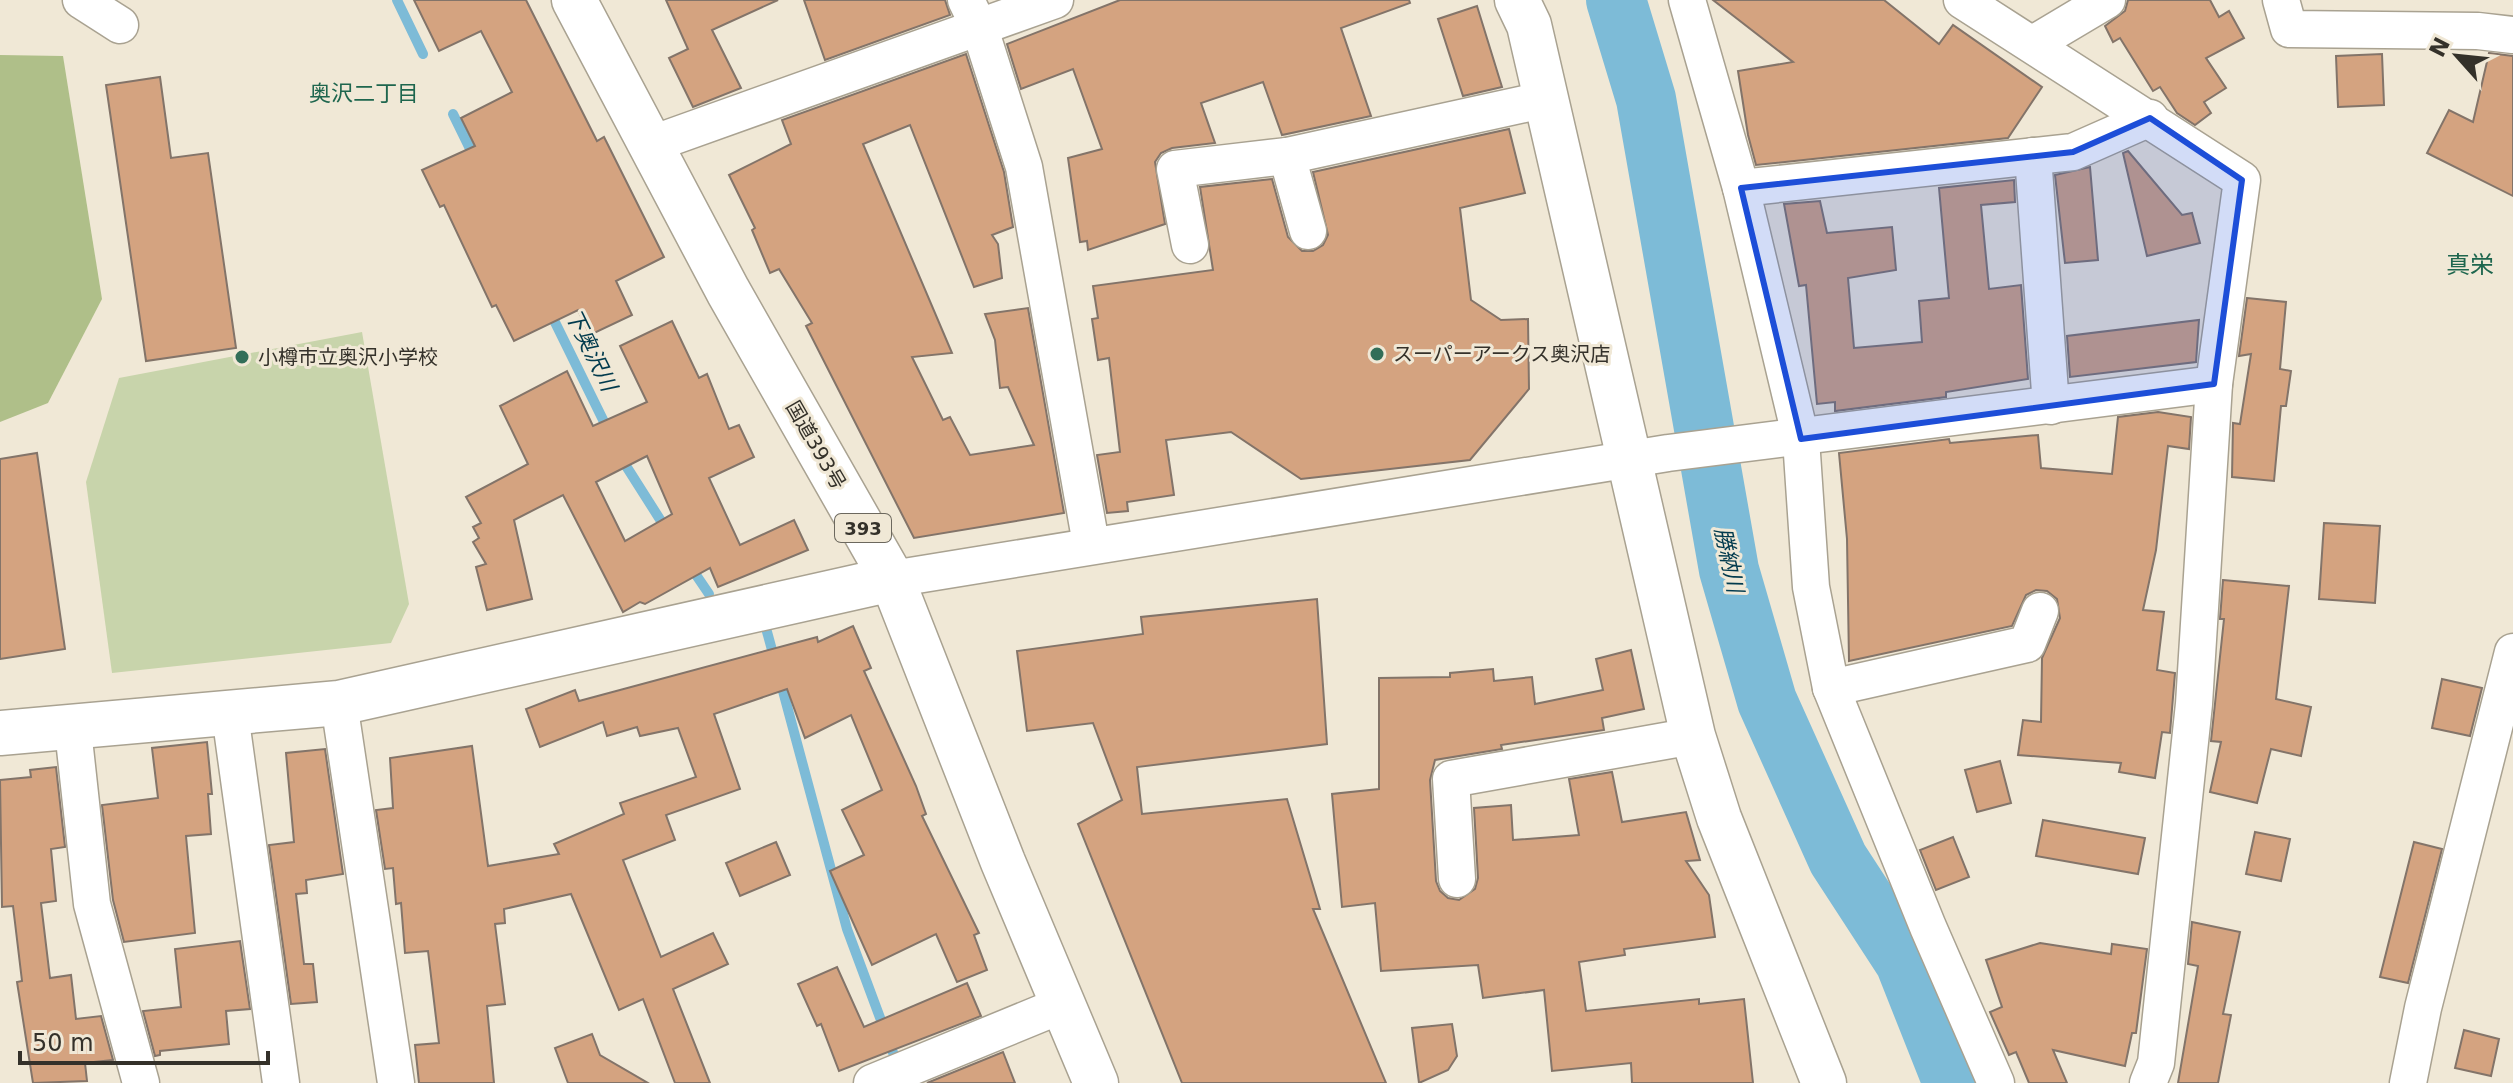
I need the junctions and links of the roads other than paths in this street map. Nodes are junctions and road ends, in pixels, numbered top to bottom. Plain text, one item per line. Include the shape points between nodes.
1 (81, 0) edge
2 (574, 0) edge
3 (1055, 0) edge
4 (1517, 0) edge
5 (1687, 0) edge
6 (1962, 0) edge
7 (2107, 0) edge
8 (2281, 0) edge
9 (973, 14) edge
10 (120, 25) dead end
11 (2513, 35) edge
12 (2033, 44) junction
13 (1547, 99) junction
14 (2150, 118) junction
15 (652, 144) junction
16 (1287, 156) junction
17 (2033, 156) junction
18 (1741, 188) junction
19 (1308, 231) dead end
20 (1190, 245) dead end
21 (2214, 384) junction
22 (2051, 406) junction
23 (1793, 440) junction
24 (1648, 457) junction
25 (1091, 544) junction
26 (892, 579) junction
27 (2040, 611) dead end
28 (2499, 651) edge
29 (1831, 688) junction
30 (339, 703) junction
31 (230, 714) junction
32 (73, 730) junction
33 (0, 733) edge
34 (1693, 736) junction
35 (1457, 879) dead end
36 (1064, 1004) junction
37 (141, 1083) edge
38 (281, 1083) edge
39 (396, 1083) edge
40 (872, 1083) edge
41 (1096, 1083) edge
42 (1824, 1083) edge
43 (1996, 1083) edge
44 (2148, 1083) edge
45 (2408, 1083) edge

1 - 10 street
2 - 15 main road, 国道393号 / 393
3 - 9 street
4 - 13 main road via 1529,25
5 - 18 street
6 - 12 street
7 - 12 street
8 - 11 street via 2289,29
9 - 15 street
9 - 25 street via 1024,167
12 - 14 street
13 - 16 street
13 - 24 main road
14 - 17 street via 2073,152
14 - 21 street via 2242,180
15 - 26 main road, 国道393号 / 393 via 728,291
16 - 19 street
16 - 20 street via 1175,169
17 - 18 street
17 - 22 street
18 - 23 street
21 - 22 street
21 - 44 street via 2194,704 2156,1063
22 - 23 street
23 - 24 street
23 - 29 street via 1811,587
24 - 25 street
24 - 34 main road
25 - 26 street
26 - 30 main road
26 - 36 main road, 国道393号 / 393
27 - 29 street via 2027,644
28 - 45 street via 2503,690
29 - 43 street
30 - 31 main road
30 - 39 street
31 - 32 main road
31 - 38 street
32 - 33 main road
32 - 37 street via 92,904
34 - 35 street via 1451,779
34 - 42 main road via 1719,818
36 - 40 street
36 - 41 main road, 国道393号 / 393

